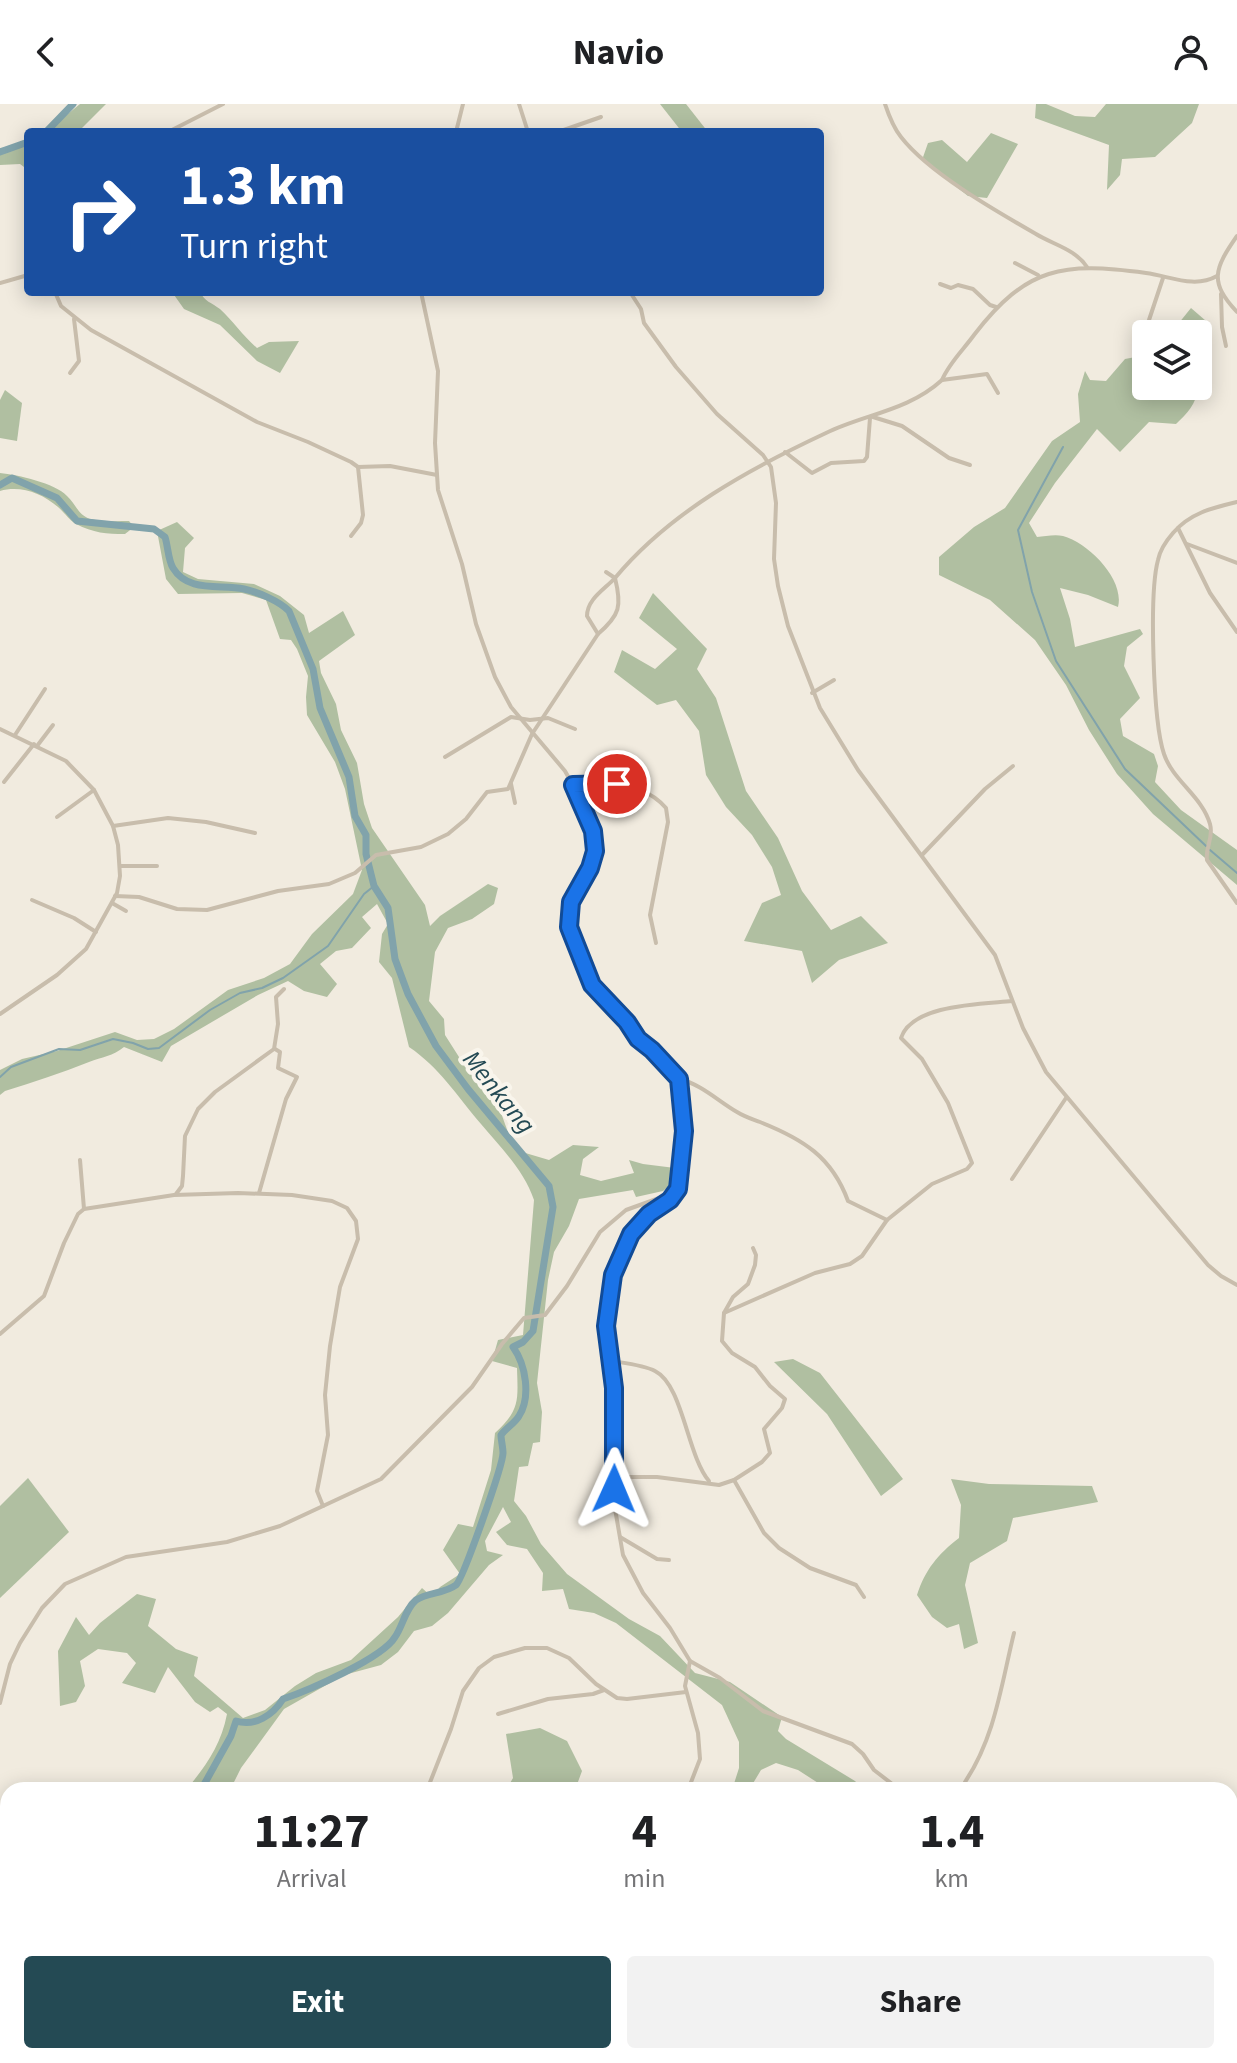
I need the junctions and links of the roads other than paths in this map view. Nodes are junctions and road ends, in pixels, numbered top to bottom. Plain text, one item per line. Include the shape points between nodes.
1 (223, 104) edge
2 (463, 104) edge
3 (519, 104) edge
4 (885, 104) edge
5 (601, 117) dead end
6 (176, 128) edge
7 (457, 128) edge
8 (527, 128) edge
9 (569, 128) edge
10 (1237, 236) edge
11 (1015, 263) dead end
12 (1087, 267) junction
13 (24, 276) edge
14 (1039, 276) junction
15 (1217, 276) junction
16 (1163, 278) junction
17 (1210, 280) junction
18 (0, 283) edge
19 (940, 284) dead end
20 (1218, 285) junction
21 (1221, 294) junction
22 (57, 296) edge
23 (422, 296) edge
24 (633, 296) edge
25 (996, 307) junction
26 (1237, 312) edge
27 (74, 317) junction
28 (1149, 320) dead end
29 (1226, 346) dead end
30 (70, 373) dead end
31 (942, 380) junction
32 (998, 393) dead end
33 (871, 417) junction
34 (785, 452) junction
35 (767, 460) junction
36 (970, 465) dead end
37 (358, 467) junction
38 (437, 475) junction
39 (1237, 502) edge
40 (1178, 528) junction
41 (351, 536) dead end
42 (1185, 543) junction
43 (1237, 563) edge
44 (606, 572) dead end
45 (615, 578) junction
46 (1237, 632) edge
47 (598, 634) junction
48 (834, 680) dead end
49 (45, 689) dead end
50 (812, 693) junction
51 (517, 716) junction
52 (544, 717) junction
53 (53, 725) dead end
54 (575, 729) dead end
55 (1, 731) edge
56 (532, 734) junction
57 (15, 735) junction
58 (36, 745) junction
59 (445, 757) dead end
60 (1013, 766) dead end
61 (511, 781) junction
62 (4, 782) dead end
63 (573, 785) junction
64 (94, 790) junction
65 (515, 803) dead end
66 (57, 817) dead end
67 (113, 826) junction
68 (255, 833) dead end
69 (922, 855) junction
70 (120, 866) junction
71 (157, 866) dead end
72 (115, 896) junction
73 (32, 900) dead end
74 (112, 903) junction
75 (1237, 903) edge
76 (126, 911) dead end
77 (96, 932) junction
78 (656, 943) dead end
79 (284, 989) dead end
80 (1012, 1001) junction
81 (0, 1014) edge
82 (274, 1049) junction
83 (679, 1079) junction
84 (1066, 1098) junction
85 (80, 1160) dead end
86 (1012, 1179) dead end
87 (678, 1189) junction
88 (259, 1193) junction
89 (174, 1195) junction
90 (84, 1209) junction
91 (887, 1220) junction
92 (753, 1248) dead end
93 (1237, 1285) edge
94 (724, 1313) junction
95 (0, 1334) edge
96 (612, 1361) junction
97 (614, 1477) junction
98 (734, 1480) junction
99 (711, 1483) junction
100 (323, 1506) junction
101 (620, 1537) junction
102 (669, 1560) dead end
103 (864, 1597) dead end
104 (1014, 1633) dead end
105 (690, 1661) junction
106 (604, 1690) junction
107 (686, 1692) junction
108 (0, 1703) edge
109 (498, 1714) dead end
110 (430, 1782) edge
111 (691, 1782) edge
112 (890, 1782) edge
113 (965, 1782) edge

1 - 6 street
2 - 7 street
3 - 8 street
4 - 12 street via 896,131 933,167 966,192 1079,256
5 - 9 street
10 - 15 street
11 - 14 street
12 - 14 street
12 - 16 street
13 - 18 street
14 - 25 street
15 - 17 street
15 - 20 street
16 - 17 street
16 - 28 street
17 - 20 street
19 - 25 street via 973,289
20 - 21 street
21 - 26 street
21 - 29 street
22 - 27 street
23 - 38 street via 438,371
24 - 35 street via 647,328 687,382
25 - 31 street
27 - 30 street via 79,361
27 - 37 street via 257,422
31 - 32 street via 987,374
31 - 33 street via 914,400
33 - 34 street
33 - 34 street via 864,461 831,463 812,473
33 - 36 street via 902,426 949,458
34 - 35 street
35 - 45 street via 661,532
35 - 50 street via 775,490 778,586
37 - 38 street via 390,466
37 - 41 street via 363,520
38 - 51 street via 480,638
39 - 40 street via 1200,512
40 - 42 street
40 - 75 street via 1159,555 1154,596 1162,748 1207,817 1211,836 1206,856
42 - 43 street
42 - 46 street
44 - 45 street
45 - 47 street via 619,609
45 - 47 street via 588,609
47 - 52 street
48 - 50 street
49 - 57 street
50 - 69 street via 847,754
51 - 52 street
51 - 56 street
51 - 59 street
52 - 54 street
52 - 56 street
53 - 58 street
55 - 57 street
56 - 61 street
56 - 63 street
57 - 58 street
58 - 62 street
58 - 64 street via 69,763
60 - 69 street
61 - 65 street
61 - 72 street via 505,791 487,792 448,834 421,847 386,852 329,884 207,910
63 - 78 street via 627,786 666,808 668,822 650,915
63 - 83 street via 595,843 590,868 571,902 571,933 592,985
64 - 66 street
64 - 67 street
67 - 68 street via 165,818
67 - 70 street
69 - 80 street via 995,955
70 - 71 street
70 - 72 street
72 - 74 street
73 - 77 street
74 - 76 street
74 - 77 street
77 - 81 street via 81,955
79 - 82 street via 276,997
80 - 84 street via 1037,1057
80 - 91 street via 929,1014 903,1032 901,1038 922,1059 948,1103 972,1163 923,1190
82 - 88 street via 280,1052 278,1068 297,1077
82 - 89 street via 198,1109 185,1136 182,1186
83 - 87 street via 684,1131
83 - 91 street via 817,1153 840,1179 848,1201
84 - 86 street
84 - 93 street via 1208,1265
85 - 90 street
87 - 96 street via 639,1224 617,1262 606,1326
87 - 100 street via 626,1210 611,1222 593,1240 545,1315 524,1318 472,1387 391,1471
88 - 89 street
88 - 100 street via 340,1203 358,1230 340,1287 330,1346 328,1435 317,1491
89 - 90 street
90 - 95 street via 44,1296
91 - 94 street via 862,1256 850,1264 815,1273
92 - 94 street via 755,1265 749,1281
94 - 98 street via 724,1345 755,1367 785,1401 764,1429 770,1453
96 - 97 street
96 - 99 street via 661,1375 675,1398 700,1469
97 - 99 street
97 - 101 street
98 - 99 street
98 - 103 street via 764,1533 779,1548 810,1568 856,1585
100 - 108 street via 227,1542 126,1557 69,1582 25,1634
101 - 102 street via 657,1559
101 - 105 street via 627,1565
104 - 113 street via 991,1733
105 - 107 street
105 - 112 street via 763,1711 852,1744
106 - 107 street via 627,1699
106 - 109 street
106 - 110 street via 569,1658 547,1648 494,1657 466,1684
107 - 111 street via 700,1741

